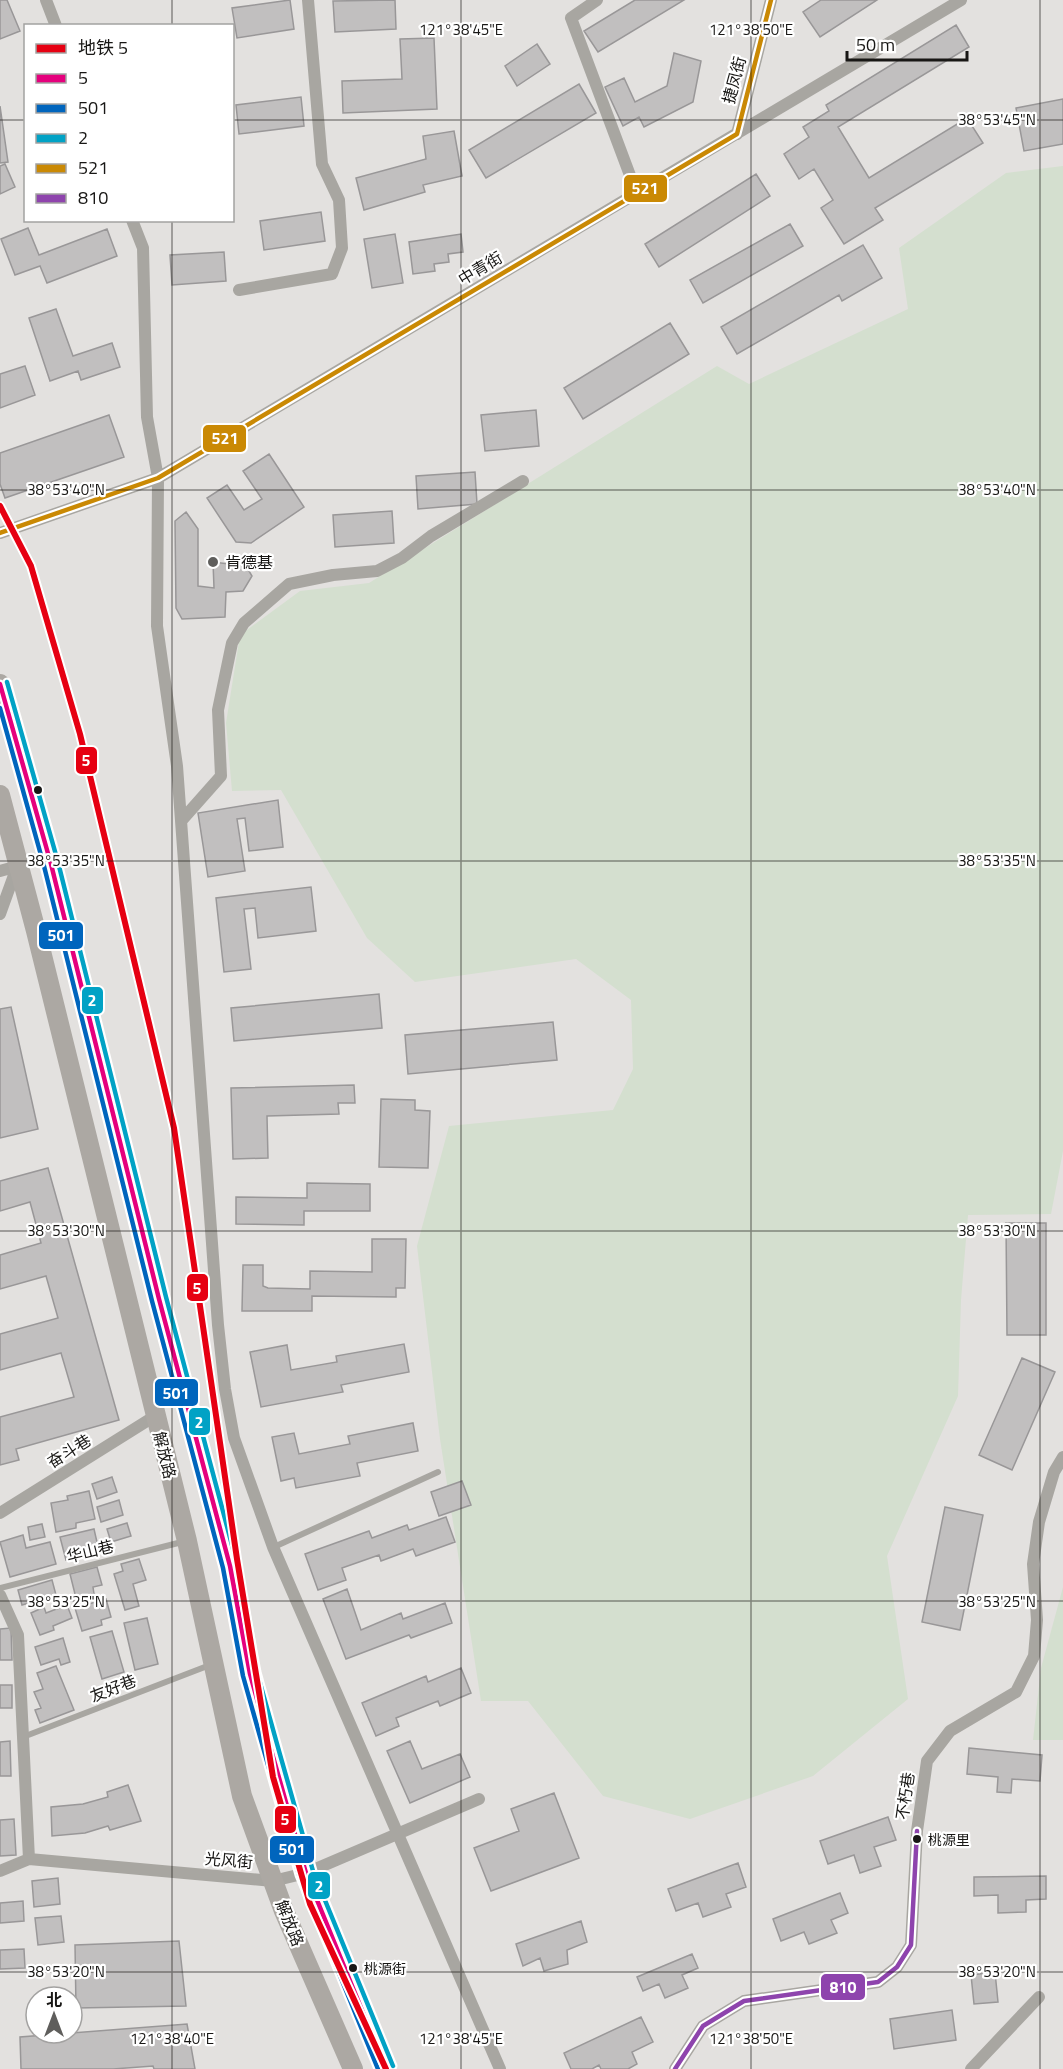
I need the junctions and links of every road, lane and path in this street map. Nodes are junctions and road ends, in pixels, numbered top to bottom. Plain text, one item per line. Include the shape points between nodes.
1 (46, 0) edge
2 (308, 0) edge
3 (597, 0) edge
4 (771, 0) edge
5 (962, 0) edge
6 (948, 4) edge
7 (55, 24) edge
8 (737, 134) junction
9 (637, 194) junction
10 (133, 222) edge
11 (239, 290) dead end
12 (158, 478) junction
13 (523, 481) dead end
14 (0, 533) edge
15 (0, 684) edge
16 (0, 795) edge
17 (182, 820) junction
18 (9, 869) edge
19 (0, 914) edge
20 (155, 1416) junction
21 (1063, 1457) edge
22 (438, 1472) dead end
23 (0, 1514) edge
24 (187, 1541) junction
25 (273, 1547) junction
26 (0, 1588) edge
27 (0, 1595) edge
28 (213, 1664) junction
29 (23, 1737) junction
30 (479, 1799) dead end
31 (397, 1834) junction
32 (29, 1858) junction
33 (0, 1871) edge
34 (306, 1873) junction
35 (273, 1881) junction
36 (1039, 1997) dead end
37 (353, 2069) edge
38 (386, 2069) edge
39 (500, 2069) edge
40 (675, 2069) edge
41 (971, 2069) edge

1 - 7 street
2 - 11 street via 322,164 339,201 342,248 332,274
3 - 9 street via 571,18
4 - 8 street, 捷凤街
5 - 6 street, 中青街
6 - 8 street, 中青街
8 - 9 street, 中青街
9 - 12 street, 中青街
10 - 12 street via 143,248 147,417
12 - 14 street, 中青街
12 - 17 street via 157,626
13 - 17 street via 376,571 289,584 244,623 232,643 218,710 221,776
15 - 34 main road, 解放路 via 51,864 230,1566 250,1674
16 - 18 main road, 解放路
17 - 25 street via 225,1389 234,1438
18 - 19 street
18 - 20 main road, 解放路 via 36,931
20 - 23 street, 奋斗巷
20 - 24 main road, 解放路
21 - 40 street, 不朽巷 via 1054,1472 1039,1522 1034,1564 1034,1656 1016,1692 950,1731 927,1761 917,1831 911,1945 897,1967 878,1982 744,2001 703,2026
22 - 25 lane
24 - 26 lane, 华山巷
24 - 28 main road, 解放路
25 - 31 street
27 - 29 street via 18,1635
28 - 29 lane, 友好巷
28 - 35 main road, 解放路 via 242,1796
29 - 32 street
30 - 31 street, 光风街
31 - 34 street, 光风街
31 - 39 street
32 - 33 street, 光风街
32 - 35 street, 光风街
34 - 35 street, 光风街
34 - 38 main road, 解放路
35 - 37 main road, 解放路
36 - 41 street

